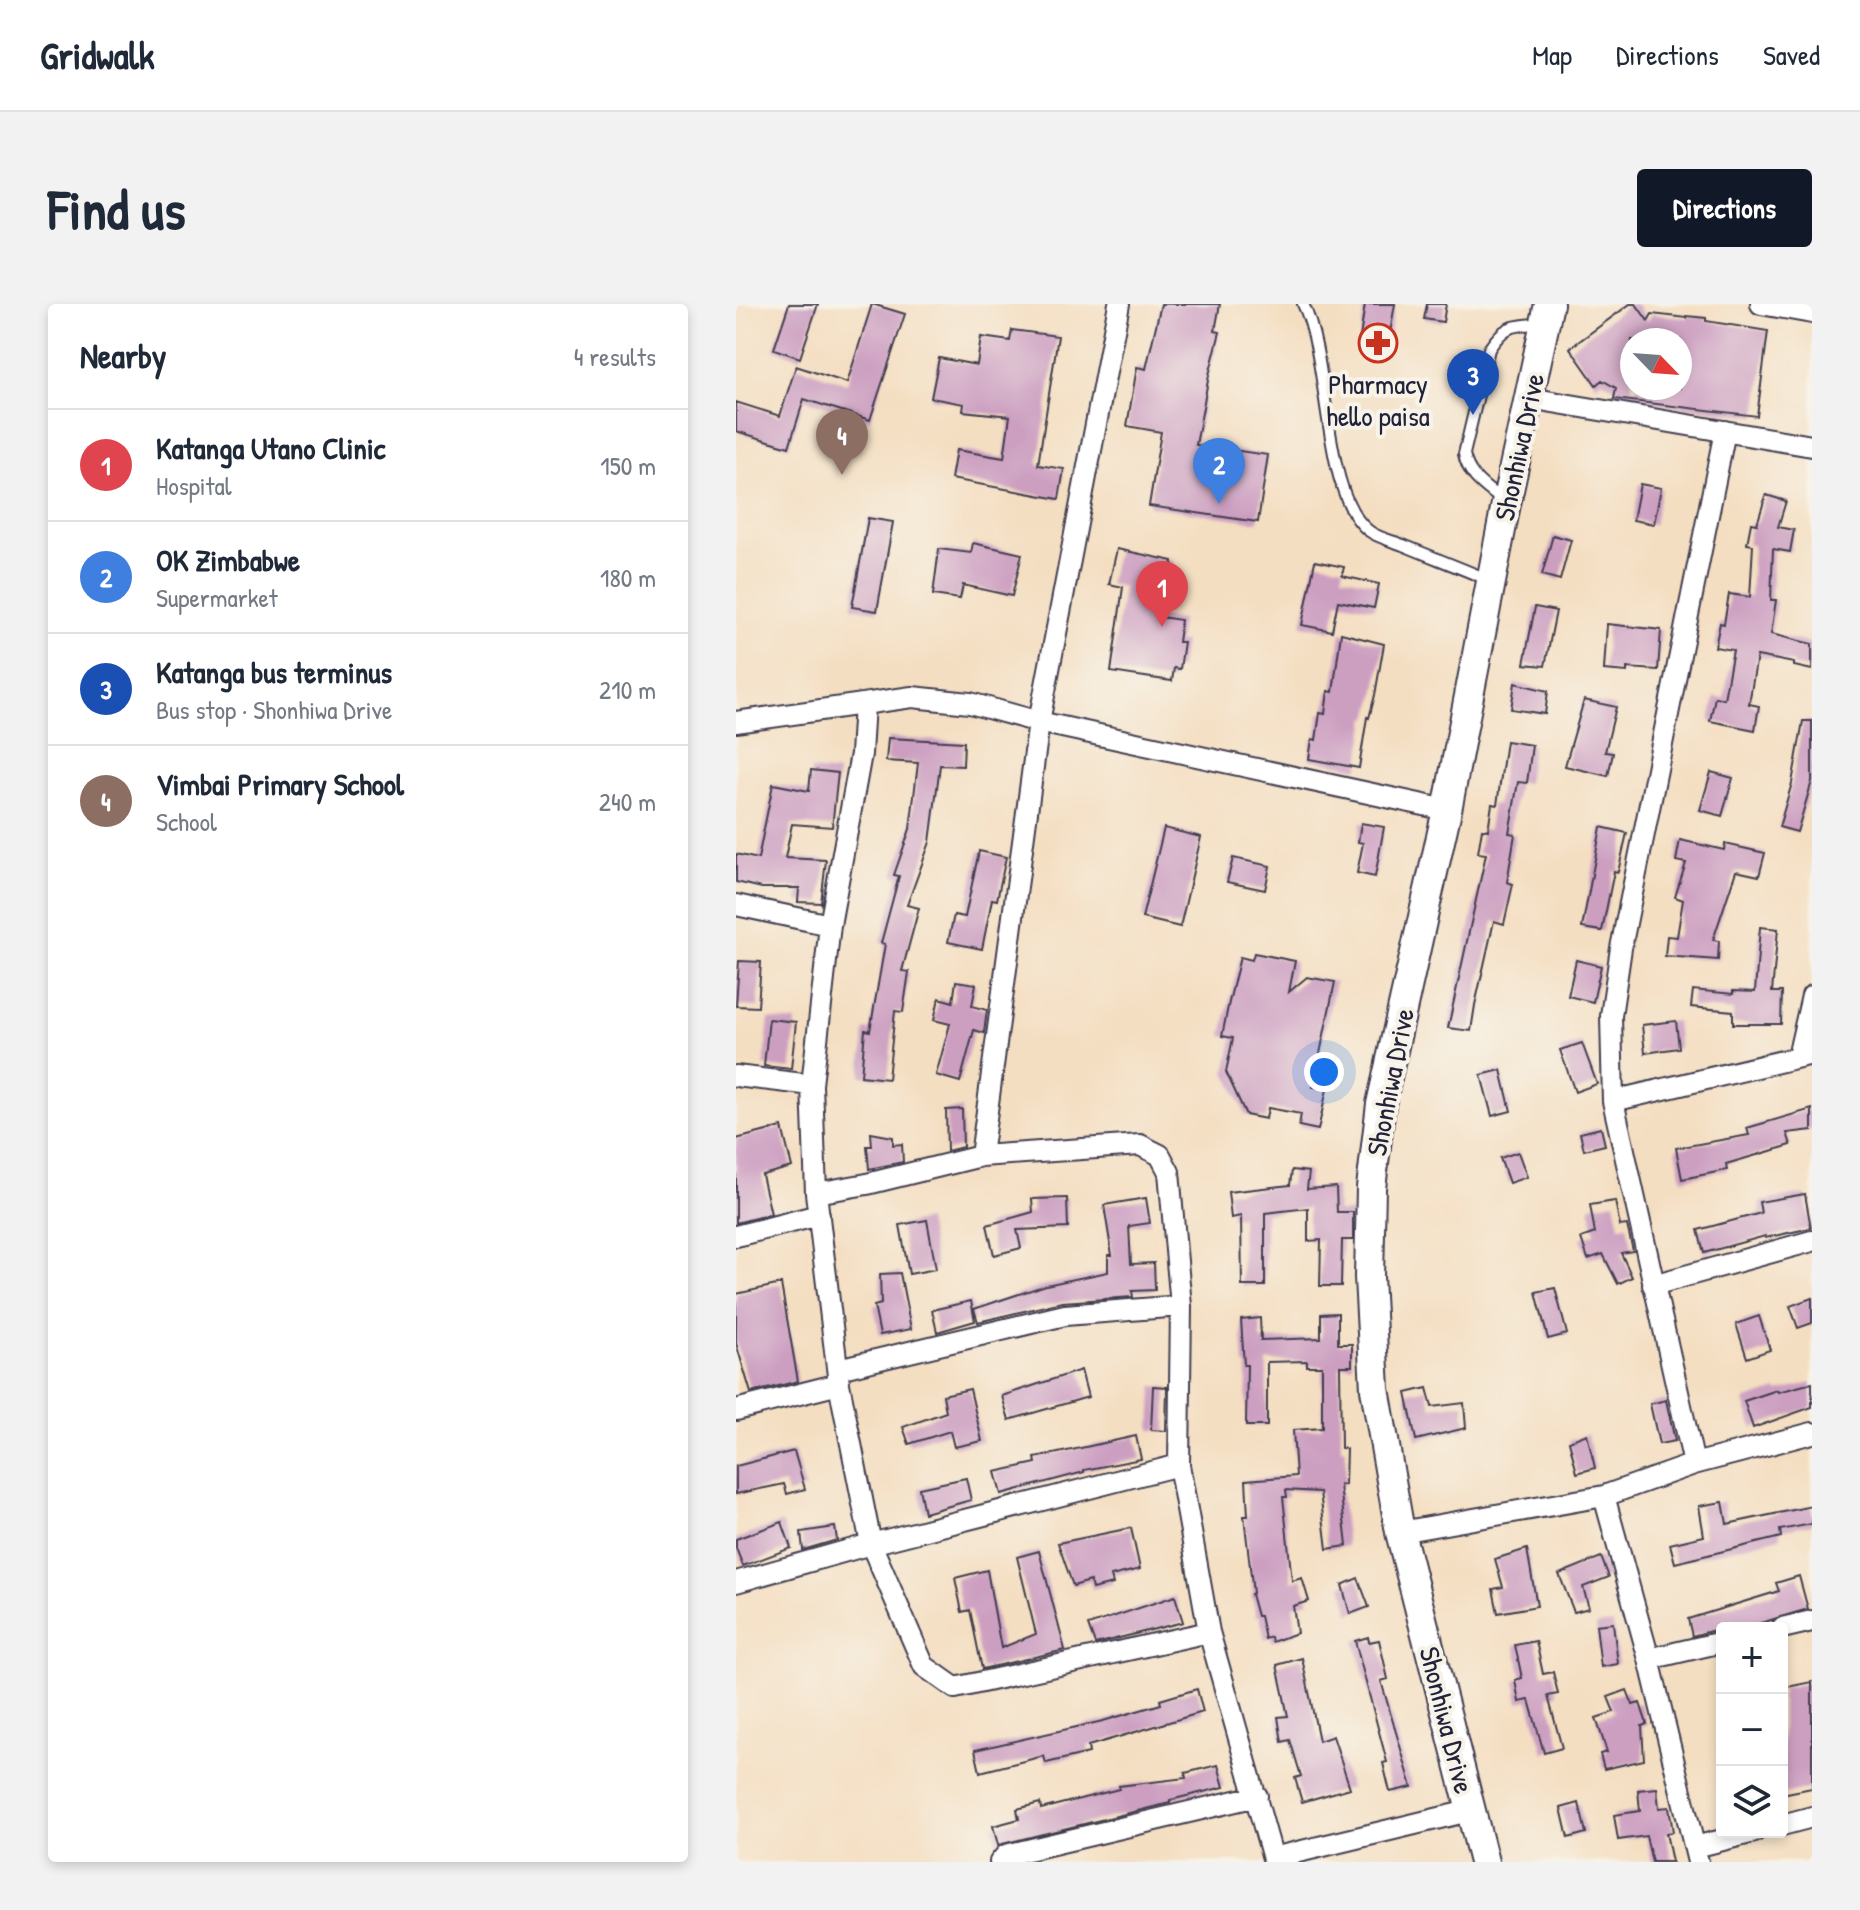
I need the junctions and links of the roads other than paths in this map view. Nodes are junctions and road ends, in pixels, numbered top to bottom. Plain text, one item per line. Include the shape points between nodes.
1 (1119, 304) edge
2 (1303, 304) edge
3 (1761, 304) edge
4 (1812, 313) edge
5 (1547, 314) edge
6 (1529, 398) junction
7 (1725, 431) junction
8 (1812, 446) edge
9 (1506, 504) junction
10 (1491, 581) junction
11 (864, 704) junction
12 (736, 722) edge
13 (1039, 722) junction
14 (1447, 810) junction
15 (736, 905) edge
16 (830, 925) junction
17 (1812, 996) edge
18 (1805, 1056) edge
19 (736, 1076) edge
20 (812, 1085) junction
21 (1613, 1101) junction
22 (981, 1156) junction
23 (816, 1193) junction
24 (819, 1215) junction
25 (736, 1236) edge
26 (1812, 1241) edge
27 (1653, 1285) junction
28 (1181, 1306) junction
29 (838, 1377) junction
30 (736, 1410) edge
31 (1812, 1433) edge
32 (1694, 1464) junction
33 (1179, 1465) junction
34 (1604, 1496) junction
35 (1400, 1532) junction
36 (871, 1544) junction
37 (736, 1582) edge
38 (1812, 1621) edge
39 (1788, 1627) edge
40 (1209, 1632) junction
41 (1716, 1643) edge
42 (1649, 1659) junction
43 (1257, 1796) junction
44 (1469, 1811) junction
45 (1812, 1817) edge
46 (1788, 1823) edge
47 (1739, 1838) edge
48 (1697, 1855) edge
49 (1274, 1860) edge
50 (1000, 1862) edge
51 (1484, 1862) edge

1 - 13 street
2 - 10 lane via 1317,343 1340,488 1354,515 1370,532
3 - 4 street
5 - 6 street, Shonhiwa Drive
5 - 9 lane via 1508,327 1489,349 1464,454 1472,476
6 - 7 street
6 - 9 street, Shonhiwa Drive
7 - 8 street
7 - 21 street via 1621,948 1611,1016
9 - 10 street, Shonhiwa Drive
10 - 14 street, Shonhiwa Drive
11 - 12 street
11 - 13 street via 912,697 970,703
11 - 16 street via 861,754
13 - 14 street
13 - 22 street
14 - 35 street, Shonhiwa Drive via 1381,1104 1371,1188 1375,1389
15 - 16 street
16 - 20 street
17 - 18 street
18 - 21 street
19 - 20 street
20 - 23 street
21 - 27 street
22 - 23 street
22 - 28 street via 1140,1145 1160,1155 1169,1172
23 - 24 street
24 - 25 street
24 - 29 street
26 - 27 street
27 - 32 street
28 - 29 street via 1065,1315
28 - 33 street
29 - 30 street
29 - 36 street
31 - 32 street
32 - 34 street
33 - 36 street
33 - 40 street
34 - 35 street
34 - 42 street
35 - 44 street, Shonhiwa Drive
36 - 37 street
36 - 40 street via 924,1666 955,1688
38 - 39 street
40 - 43 street
41 - 42 street
42 - 48 street
43 - 49 street
43 - 50 street via 1006,1855
44 - 49 street
44 - 51 street, Shonhiwa Drive
45 - 46 street
47 - 48 street

